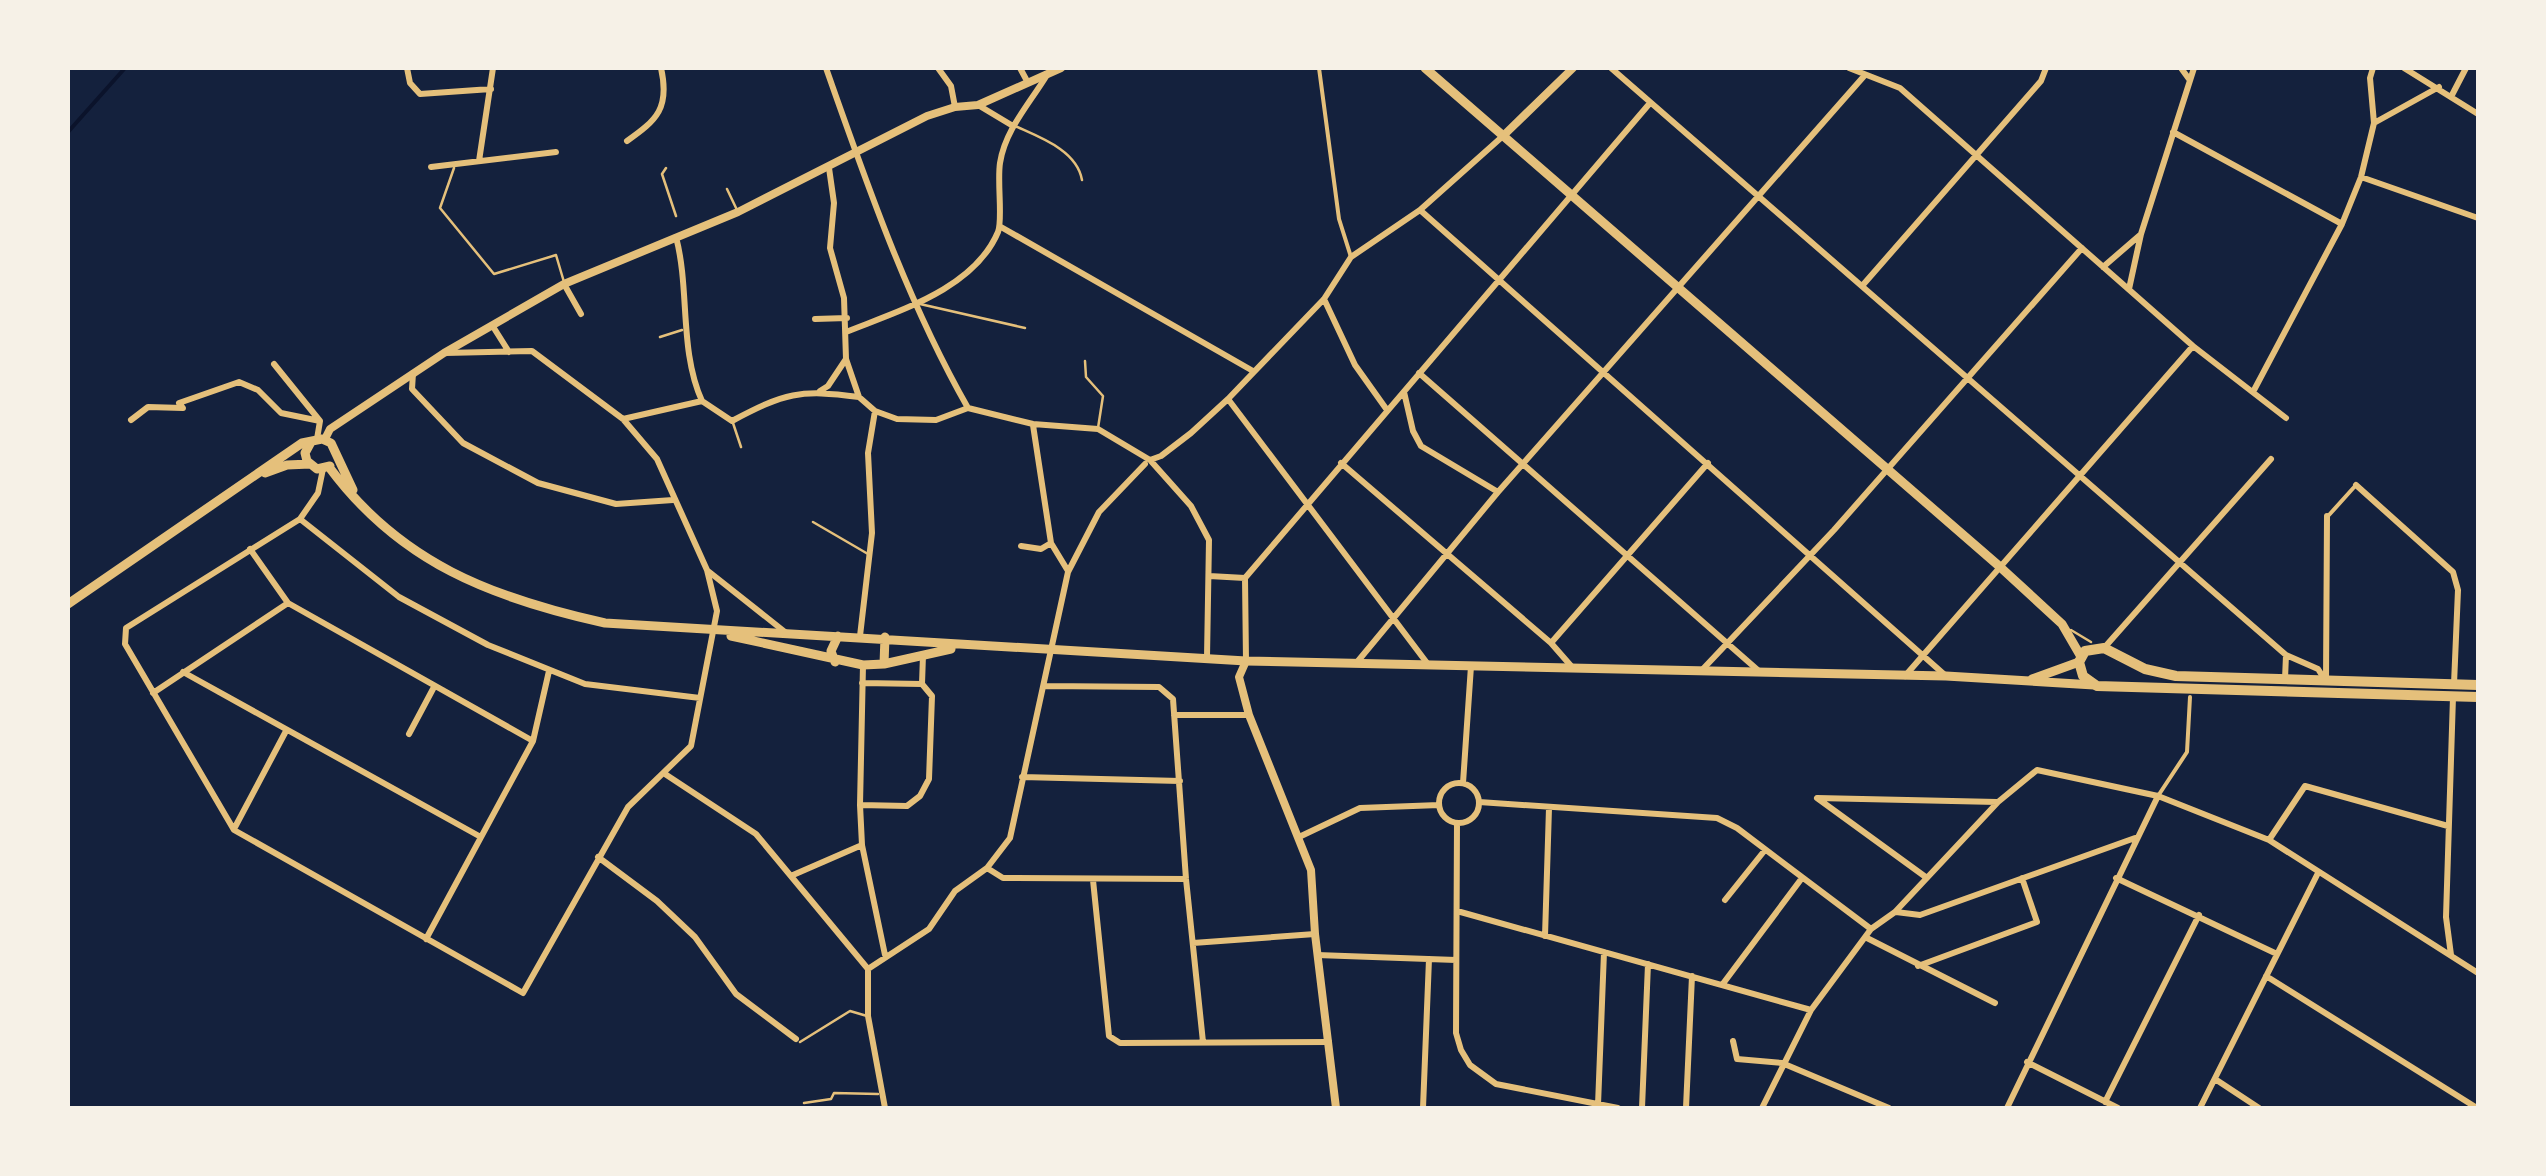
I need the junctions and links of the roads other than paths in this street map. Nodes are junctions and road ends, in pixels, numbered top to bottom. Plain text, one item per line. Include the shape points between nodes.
1 (407, 68) edge
2 (492, 68) edge
3 (660, 68) edge
4 (826, 68) edge
5 (938, 68) edge
6 (1020, 68) edge
7 (1061, 68) edge
8 (1318, 68) edge
9 (1425, 68) edge
10 (1573, 68) edge
11 (1610, 68) edge
12 (1850, 68) edge
13 (2046, 68) edge
14 (2181, 68) edge
15 (2194, 68) edge
16 (2373, 68) edge
17 (2404, 68) edge
18 (2466, 68) edge
19 (1865, 74) junction
20 (1047, 75) junction
21 (2190, 80) junction
22 (1027, 81) junction
23 (2439, 87) junction
24 (492, 90) junction
25 (2452, 95) junction
26 (1650, 103) junction
27 (978, 105) junction
28 (956, 107) junction
29 (2478, 114) edge
30 (2374, 123) junction
31 (1013, 126) junction
32 (2173, 132) junction
33 (1503, 136) junction
34 (626, 141) dead end
35 (556, 152) dead end
36 (856, 154) junction
37 (1977, 156) junction
38 (479, 161) junction
39 (455, 164) junction
40 (431, 167) dead end
41 (666, 168) dead end
42 (829, 168) junction
43 (2361, 177) junction
44 (1082, 180) dead end
45 (727, 188) dead end
46 (1570, 194) junction
47 (1759, 197) junction
48 (1420, 210) junction
49 (738, 212) junction
50 (676, 216) dead end
51 (2478, 218) edge
52 (2342, 224) junction
53 (1001, 227) junction
54 (2141, 234) junction
55 (676, 237) junction
56 (2082, 248) junction
57 (1351, 258) junction
58 (2103, 267) junction
59 (1498, 280) junction
60 (564, 284) junction
61 (1862, 286) junction
62 (1678, 290) junction
63 (2129, 290) junction
64 (1324, 299) junction
65 (915, 304) junction
66 (581, 314) dead end
67 (815, 318) dead end
68 (847, 318) junction
69 (492, 324) junction
70 (686, 328) junction
71 (1025, 328) dead end
72 (845, 333) junction
73 (660, 338) dead end
74 (2193, 346) junction
75 (508, 352) junction
76 (444, 353) junction
77 (846, 359) junction
78 (1085, 360) dead end
79 (274, 364) dead end
80 (1604, 371) junction
81 (1253, 372) junction
82 (1419, 373) junction
83 (414, 374) junction
84 (1966, 377) junction
85 (1404, 390) junction
86 (819, 392) junction
87 (2253, 392) junction
88 (859, 397) junction
89 (1228, 399) junction
90 (702, 401) junction
91 (968, 408) junction
92 (1387, 410) junction
93 (875, 411) junction
94 (2286, 418) dead end
95 (623, 419) junction
96 (132, 420) dead end
97 (320, 421) junction
98 (732, 421) junction
99 (1033, 424) junction
100 (1098, 429) junction
101 (318, 440) junction
102 (741, 446) dead end
103 (336, 454) junction
104 (2271, 459) dead end
105 (1147, 462) junction
106 (1341, 463) junction
107 (1708, 463) junction
108 (1523, 466) junction
109 (319, 467) junction
110 (1884, 469) junction
111 (2081, 475) junction
112 (258, 476) junction
113 (2356, 486) joint
114 (1498, 492) junction
115 (674, 500) junction
116 (359, 501) junction
117 (1306, 504) junction
118 (2327, 516) joint
119 (300, 519) junction
120 (813, 522) dead end
121 (1051, 542) junction
122 (1022, 546) dead end
123 (250, 549) junction
124 (870, 554) junction
125 (1449, 555) junction
126 (1810, 555) junction
127 (1626, 556) junction
128 (2181, 564) junction
129 (1999, 566) junction
130 (707, 570) junction
131 (1068, 572) junction
132 (1208, 576) junction
133 (1245, 578) junction
134 (288, 603) junction
135 (68, 604) edge
136 (1392, 618) junction
137 (2062, 624) junction
138 (714, 632) junction
139 (786, 633) junction
140 (838, 636) junction
141 (860, 636) junction
142 (885, 638) junction
143 (2091, 642) dead end
144 (1550, 643) junction
145 (1728, 643) junction
146 (962, 646) junction
147 (2104, 648) junction
148 (1050, 649) junction
149 (923, 654) junction
150 (1922, 654) junction
151 (2286, 656) junction
152 (1207, 658) junction
153 (2080, 659) junction
154 (1246, 661) junction
155 (835, 662) junction
156 (1358, 662) junction
157 (1426, 662) junction
158 (884, 664) junction
159 (1471, 664) junction
160 (863, 665) junction
161 (1572, 668) junction
162 (1702, 670) junction
163 (550, 671) junction
164 (183, 672) junction
165 (1760, 672) junction
166 (1905, 676) junction
167 (1946, 676) junction
168 (2029, 680) junction
169 (2285, 680) junction
170 (2326, 681) junction
171 (862, 683) junction
172 (922, 684) junction
173 (2478, 685) edge
174 (1044, 686) junction
175 (2097, 686) junction
176 (434, 687) junction
177 (2454, 690) junction
178 (153, 693) junction
179 (2190, 696) dead end
180 (2478, 697) edge
181 (700, 698) junction
182 (1174, 715) junction
183 (1249, 715) junction
184 (286, 731) junction
185 (409, 734) dead end
186 (533, 741) junction
187 (665, 774) junction
188 (1022, 778) junction
189 (1180, 780) junction
190 (1463, 784) junction
191 (2158, 796) junction
192 (1479, 802) junction
193 (1998, 802) junction
194 (1439, 805) junction
195 (860, 806) junction
196 (1549, 808) junction
197 (1457, 823) junction
198 (2448, 826) junction
199 (234, 830) junction
200 (480, 836) junction
201 (1299, 836) junction
202 (2136, 838) junction
203 (2269, 840) junction
204 (862, 845) junction
205 (1766, 850) junction
206 (598, 857) junction
207 (986, 868) junction
208 (2318, 873) junction
209 (792, 875) junction
210 (1802, 878) junction
211 (1927, 878) junction
212 (2022, 878) junction
213 (2116, 878) junction
214 (1186, 879) junction
215 (1093, 880) junction
216 (1725, 900) dead end
217 (1457, 911) junction
218 (1895, 912) junction
219 (2199, 915) junction
220 (1872, 929) junction
221 (1314, 934) junction
222 (2446, 935) junction
223 (1545, 936) junction
224 (1865, 937) junction
225 (426, 939) junction
226 (1194, 943) junction
227 (2430, 943) junction
228 (1604, 952) junction
229 (2277, 954) junction
230 (1317, 955) junction
231 (885, 956) junction
232 (2451, 956) junction
233 (1429, 959) junction
234 (1456, 960) junction
235 (1648, 964) junction
236 (1918, 966) junction
237 (868, 969) junction
238 (2478, 974) edge
239 (1692, 976) junction
240 (2266, 976) junction
241 (1722, 985) junction
242 (1995, 1003) dead end
243 (1811, 1010) junction
244 (868, 1016) junction
245 (798, 1041) joint
246 (1204, 1042) junction
247 (1329, 1042) junction
248 (1734, 1042) dead end
249 (2028, 1062) junction
250 (1782, 1063) junction
251 (2215, 1079) junction
252 (883, 1094) junction
253 (2105, 1102) junction
254 (804, 1103) dead end
255 (1598, 1105) junction
256 (885, 1108) edge
257 (1336, 1108) edge
258 (1423, 1108) edge
259 (1618, 1108) edge
260 (1642, 1108) edge
261 (1686, 1108) edge
262 (1762, 1108) edge
263 (1888, 1108) edge
264 (2007, 1108) edge
265 (2118, 1108) edge
266 (2200, 1108) edge
267 (2259, 1108) edge
268 (2477, 1108) edge

1 - 24 street via 420,94
2 - 24 street
3 - 34 street via 660,109 653,123
4 - 36 street
5 - 28 street
6 - 22 street
7 - 20 main road
8 - 57 street via 1339,219
9 - 33 main road
10 - 33 main road
11 - 26 street
12 - 19 street
13 - 37 street
14 - 21 street
15 - 21 street
16 - 30 street
17 - 23 street
18 - 25 street
19 - 37 street via 1900,88
19 - 47 street
20 - 22 main road
20 - 31 street
21 - 32 street
22 - 27 main road
23 - 25 street
23 - 30 street
24 - 38 street
25 - 29 street
26 - 46 street
26 - 47 street
27 - 28 main road
27 - 31 street
28 - 36 main road
30 - 43 street
31 - 44 lane via 1066,154
31 - 53 street via 998,173
32 - 52 street
32 - 54 street
33 - 46 main road
33 - 48 street
35 - 38 street
36 - 42 main road
36 - 65 street
37 - 56 street
37 - 61 street
38 - 39 street
39 - 40 street
39 - 60 lane via 440,208 494,274 556,255
41 - 50 lane via 662,174
42 - 49 main road
42 - 68 street via 830,248
43 - 51 street
43 - 52 street
45 - 49 lane
46 - 59 street
46 - 62 main road
47 - 61 street
47 - 62 street
48 - 57 street
48 - 59 street
49 - 55 main road
52 - 87 street
53 - 65 street via 963,275
53 - 81 street
54 - 58 street
54 - 63 street
55 - 60 main road
55 - 70 street
56 - 58 street
56 - 84 street
57 - 64 street
58 - 63 street
59 - 80 street
59 - 82 street
60 - 66 street
60 - 69 main road
61 - 84 street
62 - 80 street
62 - 110 main road
63 - 74 street
64 - 81 street
64 - 92 street via 1355,365
65 - 71 lane
65 - 72 street
65 - 91 street
67 - 68 street
68 - 72 street
69 - 75 street
69 - 76 main road
70 - 73 lane
70 - 90 street
72 - 77 street
74 - 87 street
74 - 111 street
75 - 76 street
75 - 95 street via 532,351
76 - 83 main road
77 - 86 street
77 - 88 street
78 - 100 lane via 1087,379 1103,396
79 - 97 street
80 - 107 street
80 - 108 street
81 - 89 street
82 - 85 street
82 - 108 street
83 - 101 main road
83 - 115 street via 412,388 463,443 521,476 616,504
84 - 110 street
84 - 111 street
85 - 92 street
85 - 114 street via 1422,446
86 - 88 street
86 - 98 street via 777,398
87 - 94 street
88 - 93 street
89 - 105 street
89 - 117 street
90 - 95 street
90 - 98 street
91 - 93 street via 936,420
91 - 99 street
92 - 106 street
93 - 124 street via 868,453
95 - 115 street via 658,459
96 - 97 street via 148,406 182,408 240,382 281,413
97 - 101 street
98 - 102 lane
99 - 100 street
99 - 121 street
100 - 105 street
101 - 103 main road
101 - 109 main road via 306,453
101 - 112 main road via 278,456
103 - 109 main road
103 - 116 main road
104 - 128 street
105 - 131 street via 1105,503
105 - 132 street via 1191,506 1209,540
106 - 117 street
106 - 125 street
107 - 126 street
107 - 127 street
108 - 114 street
108 - 127 street
109 - 112 main road via 287,464
109 - 116 main road
109 - 119 street via 318,493
110 - 126 street
110 - 129 main road
111 - 128 street
111 - 129 street
112 - 135 main road
113 - 118 street
113 - 177 street via 2453,572
114 - 125 street
115 - 130 street
116 - 138 main road via 430,563 479,587 605,623
117 - 133 street
117 - 136 street
118 - 170 street
119 - 123 street
119 - 163 street via 399,597
120 - 124 lane
121 - 122 street via 1041,549
121 - 131 street
123 - 134 street
123 - 178 street via 126,628 125,644
124 - 141 street
125 - 136 street
125 - 144 street
126 - 145 street
126 - 150 street
127 - 144 street
127 - 145 street
128 - 147 street
128 - 151 street
129 - 137 main road
129 - 150 street
130 - 138 street via 717,611
130 - 139 street
131 - 148 street
132 - 133 street
132 - 152 street
133 - 154 street
134 - 164 street
134 - 176 street
136 - 156 street
136 - 157 street
137 - 143 lane
137 - 153 main road
138 - 139 main road
138 - 155 main road
138 - 181 street
139 - 140 main road
140 - 141 main road
140 - 155 main road via 831,651
141 - 142 main road
142 - 146 main road
142 - 158 main road
144 - 161 street
145 - 162 street
145 - 165 street
146 - 148 main road
146 - 149 main road
147 - 153 highway
147 - 169 highway via 2160,674
148 - 152 main road
148 - 174 street
149 - 158 main road
149 - 172 street
150 - 166 street
150 - 167 street
151 - 169 street
151 - 170 street via 2318,669
152 - 154 main road
153 - 168 main road
153 - 175 highway via 2083,676
154 - 156 main road
154 - 183 main road via 1238,677
155 - 160 main road
156 - 157 main road
157 - 159 main road
158 - 160 main road
159 - 161 main road
159 - 190 street
160 - 171 street
161 - 162 main road
162 - 165 main road
163 - 181 street via 585,684
163 - 186 street
164 - 178 street
164 - 184 street
165 - 166 main road
166 - 167 main road
167 - 168 main road
168 - 175 main road
169 - 170 highway
170 - 177 highway
171 - 172 street
171 - 195 street
172 - 195 street via 932,696 928,779 920,796 908,806
173 - 177 highway
174 - 182 street via 1158,687 1172,699
174 - 188 street
175 - 177 highway
176 - 185 street
176 - 186 street
177 - 180 highway
177 - 198 street
178 - 199 street
179 - 191 street via 2187,752
181 - 187 street via 692,746
182 - 183 street
182 - 189 street
183 - 201 main road
184 - 199 street
184 - 200 street
186 - 200 street
187 - 206 street via 628,806
187 - 209 street via 756,834
188 - 189 street
188 - 207 street via 1010,838
189 - 214 street
190 - 192 street
190 - 194 street via 1446,788
191 - 193 street via 2037,770
191 - 202 street
191 - 203 street
192 - 196 street
192 - 197 street via 1475,815
193 - 211 street
193 - 211 street via 1817,798
194 - 197 street
194 - 201 street via 1360,808
195 - 204 street
196 - 205 street via 1717,818
196 - 223 street
197 - 217 street
198 - 203 street via 2305,786
198 - 222 street
199 - 225 street
200 - 225 street
201 - 221 main road via 1311,870
202 - 212 street
202 - 213 street
203 - 208 street
204 - 209 street
204 - 231 street
205 - 210 street
205 - 216 street
206 - 225 street via 524,993
206 - 245 street via 695,937 736,994
207 - 215 street via 1004,878
207 - 231 street via 955,890 929,929
208 - 227 street
208 - 229 street
209 - 237 street
210 - 220 street
210 - 241 street
211 - 218 street
212 - 218 street via 1920,914
212 - 236 street via 2037,922
213 - 219 street
213 - 249 street
214 - 215 street
214 - 226 street
215 - 246 street via 1109,1036 1120,1043
217 - 223 street
217 - 234 street
218 - 220 street
219 - 229 street
219 - 253 street
220 - 224 street
221 - 226 street
221 - 230 main road
222 - 227 street
222 - 232 street
223 - 228 street
224 - 236 street
224 - 243 street
226 - 246 street
227 - 232 street
228 - 235 street
228 - 255 street
229 - 240 street
230 - 233 street
230 - 247 main road
231 - 237 street
232 - 238 street
233 - 234 street
233 - 258 street
234 - 255 street via 1456,1034 1470,1064 1510,1088
235 - 239 street
235 - 260 street
236 - 242 street
237 - 244 street
239 - 241 street
239 - 261 street
240 - 251 street
240 - 268 street
241 - 243 street
243 - 250 street
244 - 245 lane via 850,1011
244 - 252 street
246 - 247 street
247 - 257 main road
248 - 250 street via 1737,1059
249 - 253 street
249 - 264 street
250 - 262 street
250 - 263 street
251 - 266 street
251 - 267 street
252 - 254 lane via 834,1093
252 - 256 street
253 - 265 street
255 - 259 street

